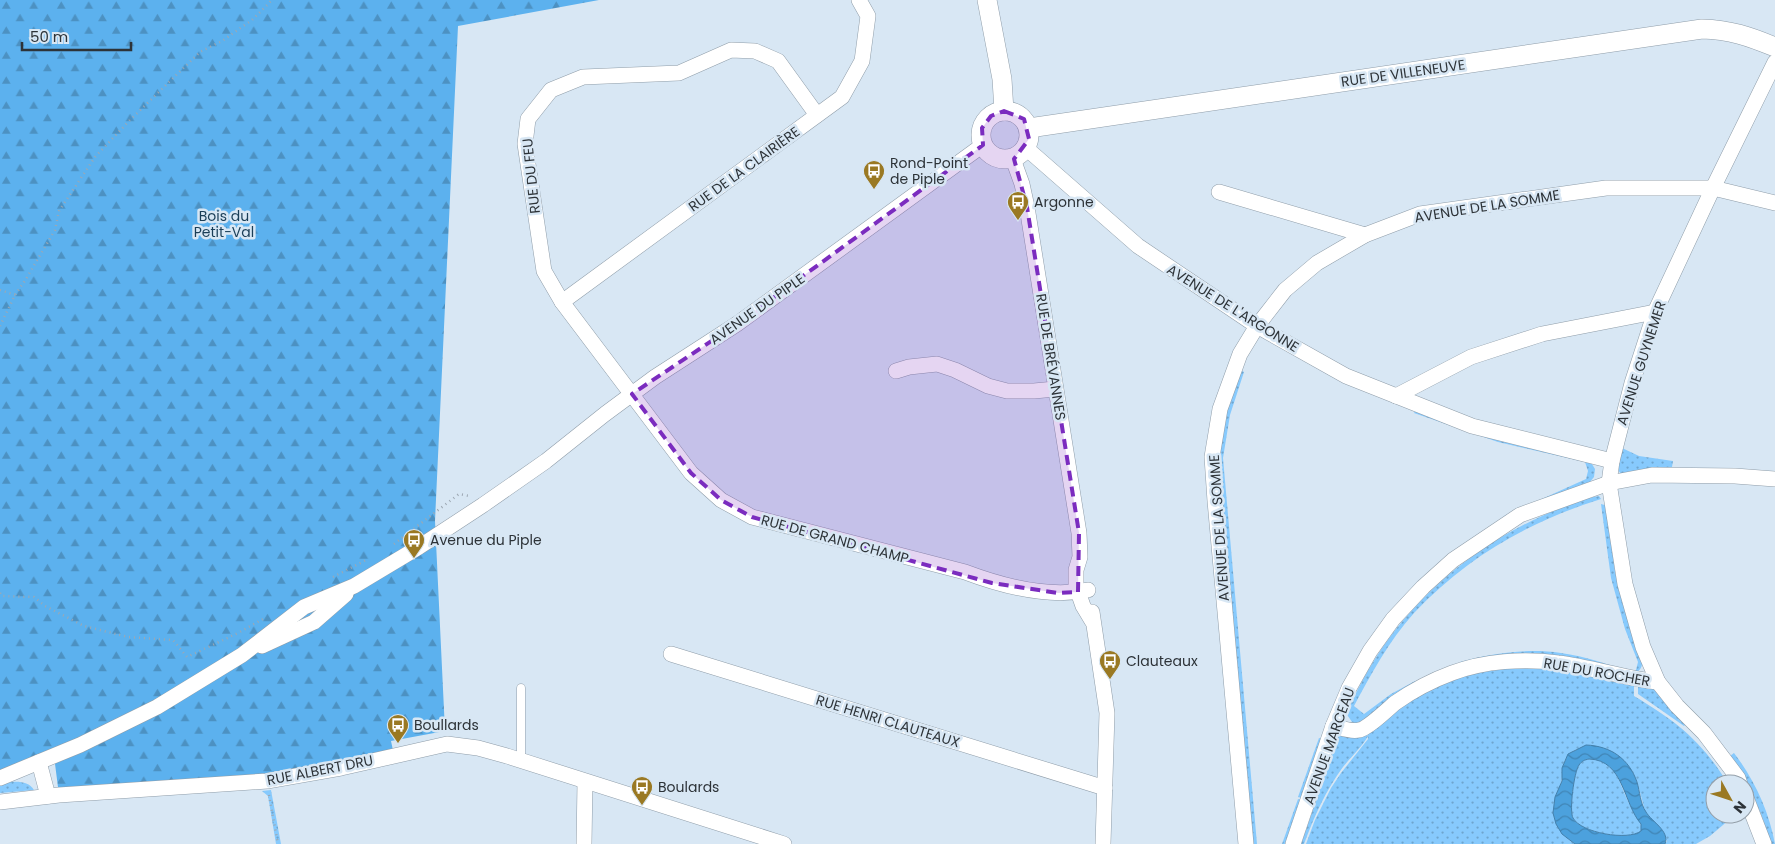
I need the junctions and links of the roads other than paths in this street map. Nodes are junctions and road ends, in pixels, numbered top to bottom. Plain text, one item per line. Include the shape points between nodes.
1 (859, 0) edge
2 (987, 0) edge
3 (1775, 47) edge
4 (1775, 62) edge
5 (1004, 111) junction
6 (817, 115) junction
7 (1029, 128) junction
8 (983, 145) junction
9 (1020, 153) junction
10 (1713, 188) junction
11 (1219, 192) dead end
12 (1775, 203) edge
13 (1365, 234) junction
14 (562, 302) junction
15 (1655, 312) junction
16 (1256, 326) junction
17 (896, 371) dead end
18 (1056, 388) junction
19 (632, 394) junction
20 (1396, 396) junction
21 (1612, 461) junction
22 (1775, 479) edge
23 (1609, 483) junction
24 (1083, 591) junction
25 (672, 654) dead end
26 (1658, 682) junction
27 (521, 688) dead end
28 (1333, 726) junction
29 (521, 761) junction
30 (39, 762) junction
31 (1733, 774) edge
32 (0, 778) edge
33 (585, 782) junction
34 (1105, 788) junction
35 (48, 796) junction
36 (0, 802) edge
37 (1755, 821) edge
38 (754, 839) edge
39 (584, 844) edge
40 (784, 844) edge
41 (1103, 844) edge
42 (1246, 844) edge
43 (1293, 844) edge
44 (1764, 844) edge

1 - 6 street, RUE DE LA CLAIRIÈRE via 868,16 862,61 842,97
2 - 5 street via 1002,79
3 - 7 street, RUE DE VILLENEUVE via 1743,34 1702,29
4 - 10 street, AVENUE GUYNEMER
5 - 7 street via 1019,115
5 - 8 street via 986,121 982,128
6 - 14 street, RUE DE LA CLAIRIÈRE
6 - 14 street, RUE DU FEU via 778,60 755,51 731,50 678,73 583,76 551,90 528,120 525,144 544,271
7 - 9 street via 1030,139
8 - 9 street via 997,158
8 - 19 street, AVENUE DU PIPLE via 738,324
9 - 16 street, AVENUE DE L'ARGONNE via 1138,246
9 - 18 street, RUE DE BRÉVANNES via 1022,184
10 - 12 street, AVENUE DE LA SOMME
10 - 13 street, AVENUE DE LA SOMME via 1606,188 1420,214
10 - 15 street, AVENUE GUYNEMER
11 - 13 street
13 - 16 street, AVENUE DE LA SOMME via 1317,263 1285,290
14 - 19 street, RUE DU FEU
15 - 20 street via 1542,334 1471,358
15 - 21 street, AVENUE GUYNEMER
16 - 20 street, AVENUE DE L'ARGONNE via 1346,376
16 - 42 street, AVENUE DE LA SOMME via 1240,354 1220,409 1212,457
17 - 18 street via 937,364 1007,391
18 - 24 street, RUE DE BRÉVANNES via 1079,533 1076,586
19 - 24 street, RUE DE GRAND CHAMP via 691,473 721,500 752,517 965,572 992,583 1058,593
19 - 30 street, AVENUE DU PIPLE via 484,505 354,586 304,607 242,655 157,707
20 - 21 street, AVENUE DE L'ARGONNE via 1472,426
21 - 23 street, AVENUE GUYNEMER
22 - 23 street, AVENUE MARCEAU via 1652,475
23 - 26 street, AVENUE GUYNEMER via 1625,584 1643,647
23 - 28 street, AVENUE MARCEAU via 1520,515 1453,560 1393,619 1353,681
24 - 34 street, RUE DE BRÉVANNES via 1083,606 1092,621 1107,713
25 - 34 street, RUE HENRI CLAUTEAUX
26 - 28 street, RUE DU ROCHER via 1557,663 1487,664 1452,672 1421,687 1360,730 1348,731
26 - 31 street, RUE DU ROCHER via 1704,733
27 - 29 lane
28 - 43 street, AVENUE MARCEAU
29 - 33 street, RUE ALBERT DRU
29 - 35 street, RUE ALBERT DRU via 478,748 446,744 267,781
30 - 32 street
30 - 35 street
33 - 38 street, RUE ALBERT DRU
33 - 39 street
34 - 41 street, RUE DE BRÉVANNES
35 - 36 street, RUE ALBERT DRU
37 - 44 street
38 - 40 street, RUE ALBERT DRU

